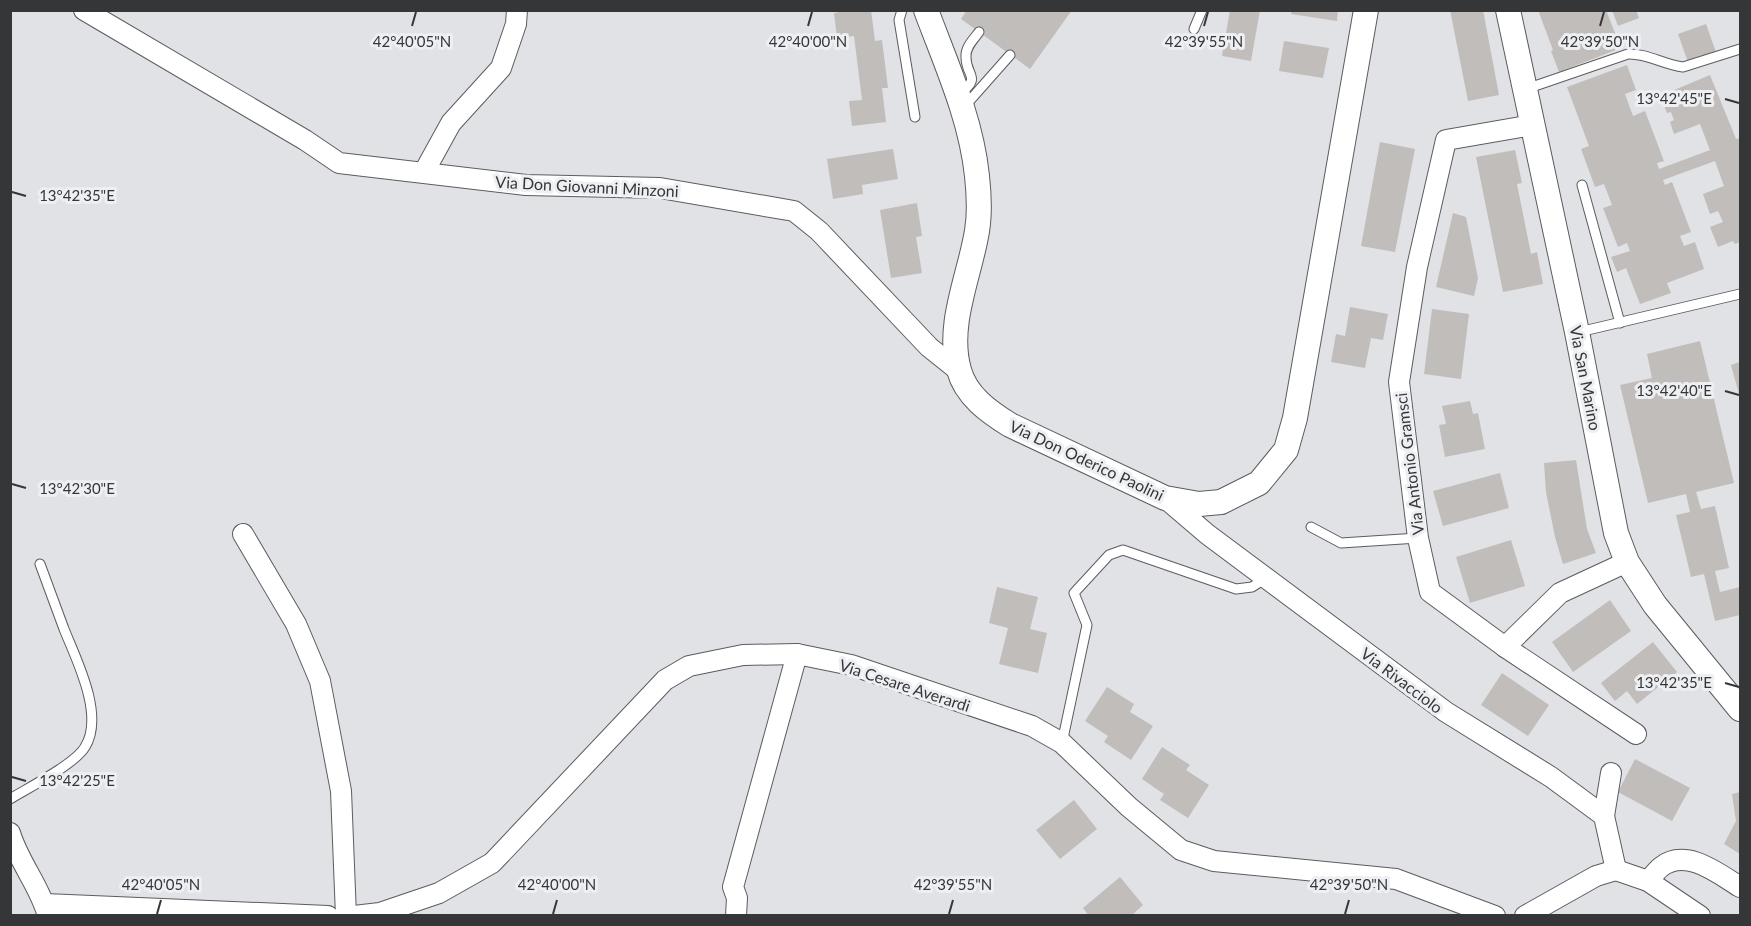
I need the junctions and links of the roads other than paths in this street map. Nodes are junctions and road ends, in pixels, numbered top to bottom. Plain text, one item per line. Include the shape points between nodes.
1 (84, 10) edge
2 (517, 10) edge
3 (902, 10) edge
4 (1202, 10) edge
5 (1366, 10) edge
6 (1508, 10) edge
7 (926, 11) edge
8 (1194, 29) dead end
9 (979, 32) dead end
10 (1740, 49) edge
11 (1010, 55) dead end
12 (1525, 89) junction
13 (961, 102) junction
14 (915, 117) dead end
15 (1532, 125) junction
16 (424, 172) junction
17 (1582, 185) dead end
18 (1740, 294) edge
19 (1620, 323) junction
20 (1577, 332) junction
21 (959, 371) junction
22 (1165, 498) junction
23 (1311, 527) dead end
24 (243, 534) dead end
25 (1418, 537) junction
26 (1627, 562) junction
27 (40, 564) dead end
28 (1266, 578) junction
29 (1505, 647) junction
30 (796, 654) junction
31 (1740, 709) edge
32 (1636, 734) dead end
33 (1062, 743) junction
34 (1611, 773) dead end
35 (10, 799) edge
36 (1604, 816) junction
37 (10, 833) edge
38 (1616, 870) junction
39 (1648, 881) junction
40 (1740, 887) edge
41 (46, 910) edge
42 (211, 913) edge
43 (328, 915) edge
44 (346, 915) edge
45 (354, 915) edge
46 (736, 915) edge
47 (1495, 915) edge
48 (1526, 915) edge
49 (1700, 915) edge

1 - 16 street, Via Don Giovanni Minzoni via 339,163
2 - 16 street via 501,68 451,123
3 - 14 lane via 899,20
4 - 8 lane
5 - 22 street, Via Don Oderico Paolini via 1295,418 1286,450 1259,483 1221,502 1199,504
6 - 12 street, Via San Marino
7 - 13 street, Via Don Oderico Paolini
9 - 13 lane via 967,48 965,58 973,79
10 - 12 lane via 1683,67 1628,54
11 - 13 lane
12 - 15 street, Via San Marino
13 - 21 street, Via Don Oderico Paolini via 975,156 979,203 957,322
15 - 20 street, Via San Marino
15 - 25 street, Via Antonio Gramsci via 1446,140 1417,267 1400,382
16 - 21 street, Via Don Giovanni Minzoni via 526,185 660,188 794,211 819,231 929,347
17 - 19 lane
18 - 19 lane
19 - 20 lane
20 - 26 street, Via San Marino via 1616,533
21 - 22 street, Via Don Oderico Paolini via 970,393 988,412
22 - 28 street, Via Rivacciolo
23 - 25 lane via 1341,543
24 - 44 street via 296,624 321,681 341,791
25 - 29 street, Via Antonio Gramsci via 1430,592
26 - 29 street via 1560,593
26 - 31 street, Via San Marino via 1654,605
27 - 35 lane via 83,675 91,708 91,731 86,747 76,758
28 - 33 lane via 1252,587 1236,589 1123,550 1109,555 1074,593 1087,624
28 - 36 street, Via Rivacciolo via 1446,712 1551,777
29 - 32 street, Via Antonio Gramsci
30 - 33 street, Via Cesare Averardi via 862,669 1032,726
30 - 45 street, Via Cesare Averardi via 743,655 689,666 665,680 492,863 439,893 380,913
30 - 46 street via 733,887
33 - 47 street, Via Cesare Averardi via 1181,850 1214,861 1396,879
34 - 36 street
36 - 38 street
37 - 41 street
38 - 39 street
38 - 48 street via 1596,876
39 - 40 street via 1662,866 1685,859
39 - 49 street
41 - 42 street
42 - 43 street

